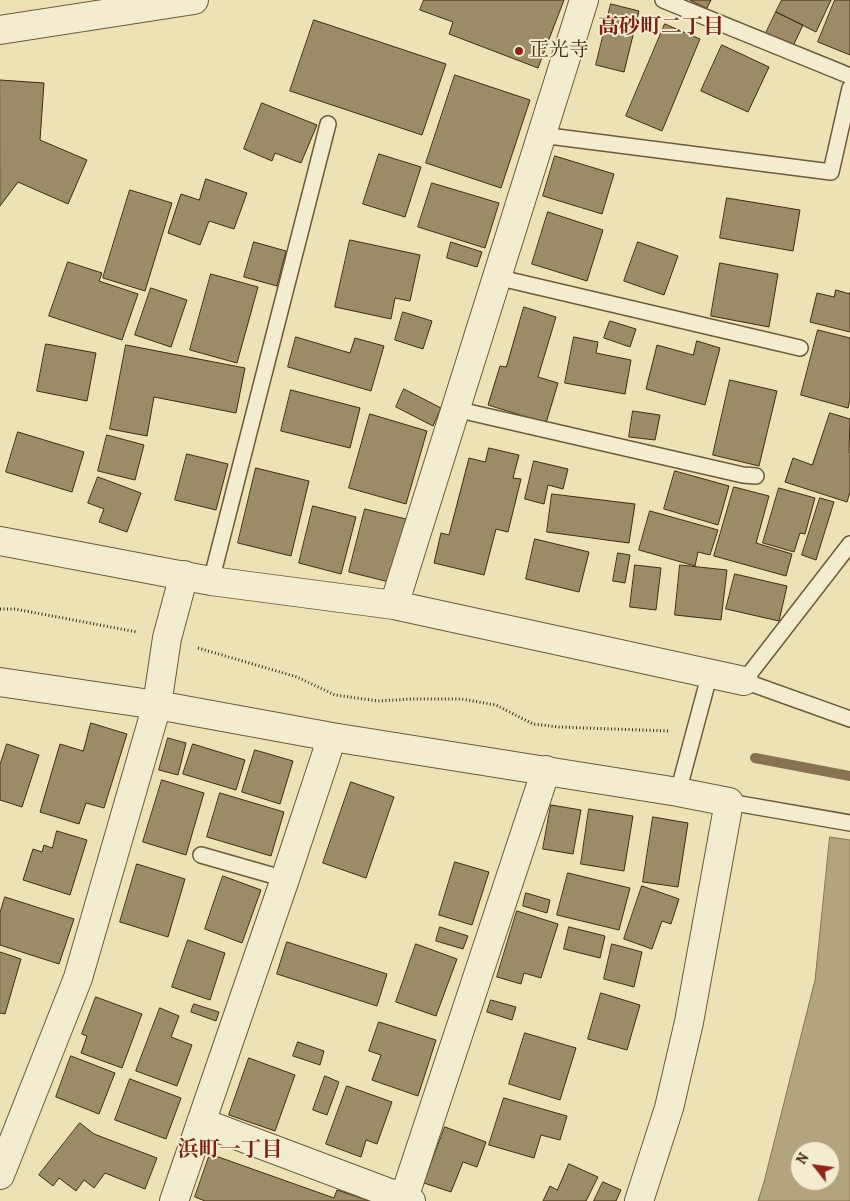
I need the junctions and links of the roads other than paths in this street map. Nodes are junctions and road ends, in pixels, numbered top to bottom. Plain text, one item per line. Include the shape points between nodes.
1 (194, 0) edge
2 (584, 0) edge
3 (663, 0) edge
4 (0, 30) edge
5 (850, 76) edge
6 (850, 88) edge
7 (328, 124) dead end
8 (541, 135) junction
9 (496, 277) junction
10 (800, 348) dead end
11 (455, 409) junction
12 (756, 476) dead end
13 (0, 541) edge
14 (850, 544) edge
15 (184, 575) junction
16 (211, 581) junction
17 (394, 605) junction
18 (710, 673) junction
19 (744, 681) junction
20 (0, 682) edge
21 (157, 705) junction
22 (850, 719) edge
23 (332, 737) junction
24 (546, 770) junction
25 (678, 792) junction
26 (729, 802) junction
27 (850, 823) edge
28 (201, 855) dead end
29 (285, 879) junction
30 (201, 1122) junction
31 (0, 1175) edge
32 (406, 1200) edge
33 (174, 1201) edge
34 (639, 1201) edge

1 - 4 street
2 - 8 street
3 - 5 lane
6 - 8 lane via 831,172
7 - 16 lane
8 - 9 street
9 - 10 lane
9 - 11 street
11 - 12 lane
11 - 17 street
13 - 15 street
14 - 19 lane
15 - 16 street
15 - 21 street via 167,638
16 - 17 street
17 - 18 street
18 - 19 street
18 - 25 lane
19 - 22 lane
20 - 21 street
21 - 23 street
21 - 31 street via 78,978
23 - 24 street
23 - 29 street
24 - 25 street
24 - 32 street
25 - 26 street
26 - 27 lane
26 - 34 street via 672,1099
28 - 29 lane
29 - 30 street
30 - 32 street
30 - 33 street

